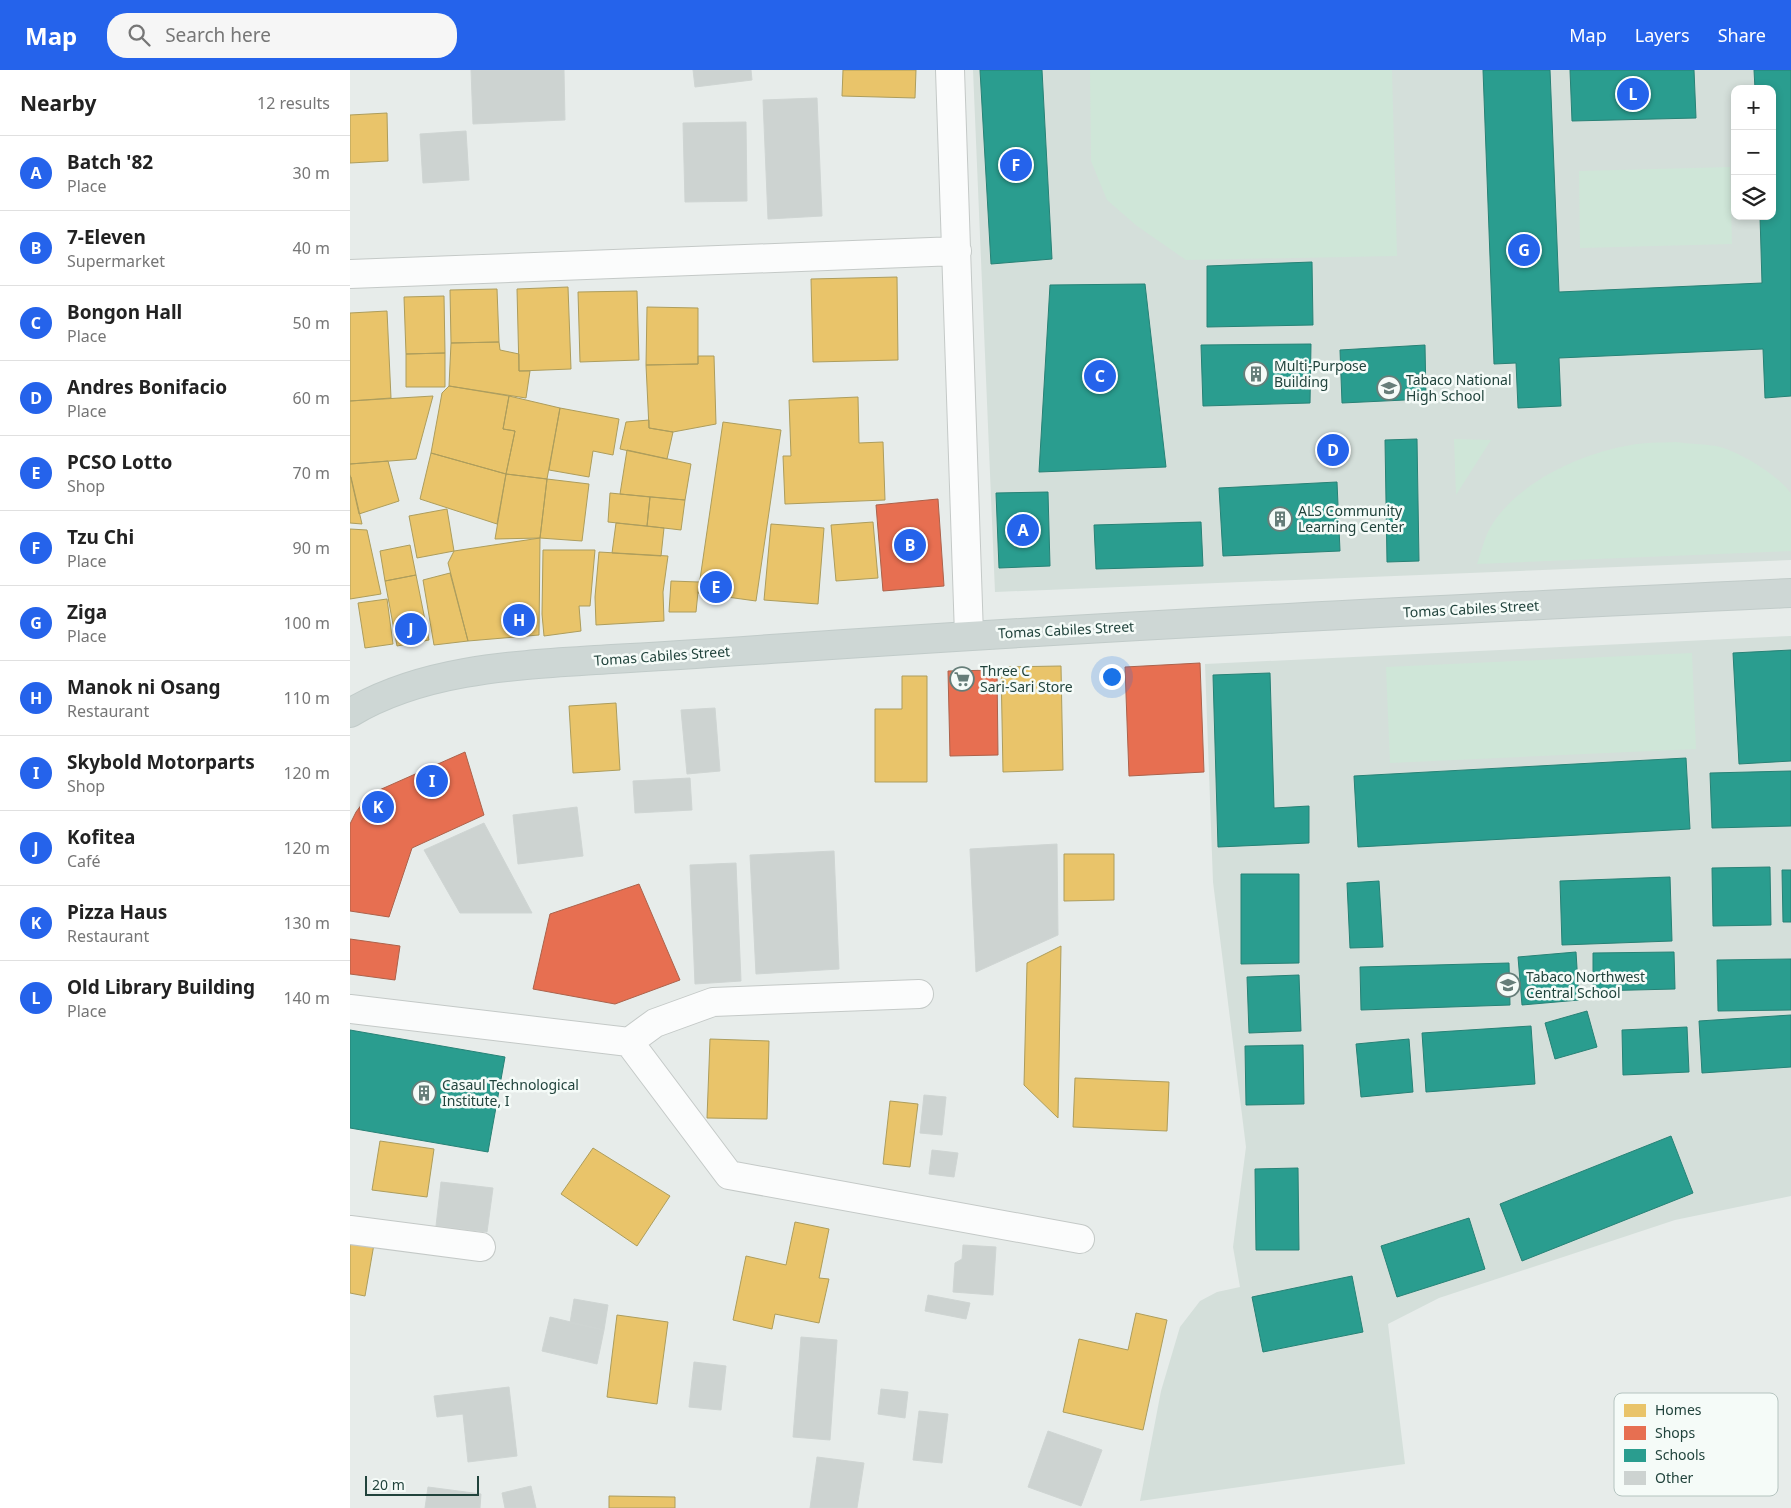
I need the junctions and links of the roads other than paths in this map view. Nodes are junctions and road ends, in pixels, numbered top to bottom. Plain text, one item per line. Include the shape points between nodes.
1 (950, 70) edge
2 (957, 251) junction
3 (350, 274) edge
4 (1791, 593) edge
5 (969, 636) junction
6 (350, 712) edge
7 (919, 994) dead end
8 (350, 1009) edge
9 (629, 1042) junction
10 (350, 1230) edge
11 (1080, 1238) dead end
12 (482, 1247) dead end

1 - 2 street
2 - 3 street
2 - 5 street
4 - 5 main road, Tomas Cabiles Street
5 - 6 main road, Tomas Cabiles Street via 555,663 470,673 404,686
7 - 9 street via 713,1002 655,1023
8 - 9 street
9 - 11 street via 730,1175
10 - 12 street

